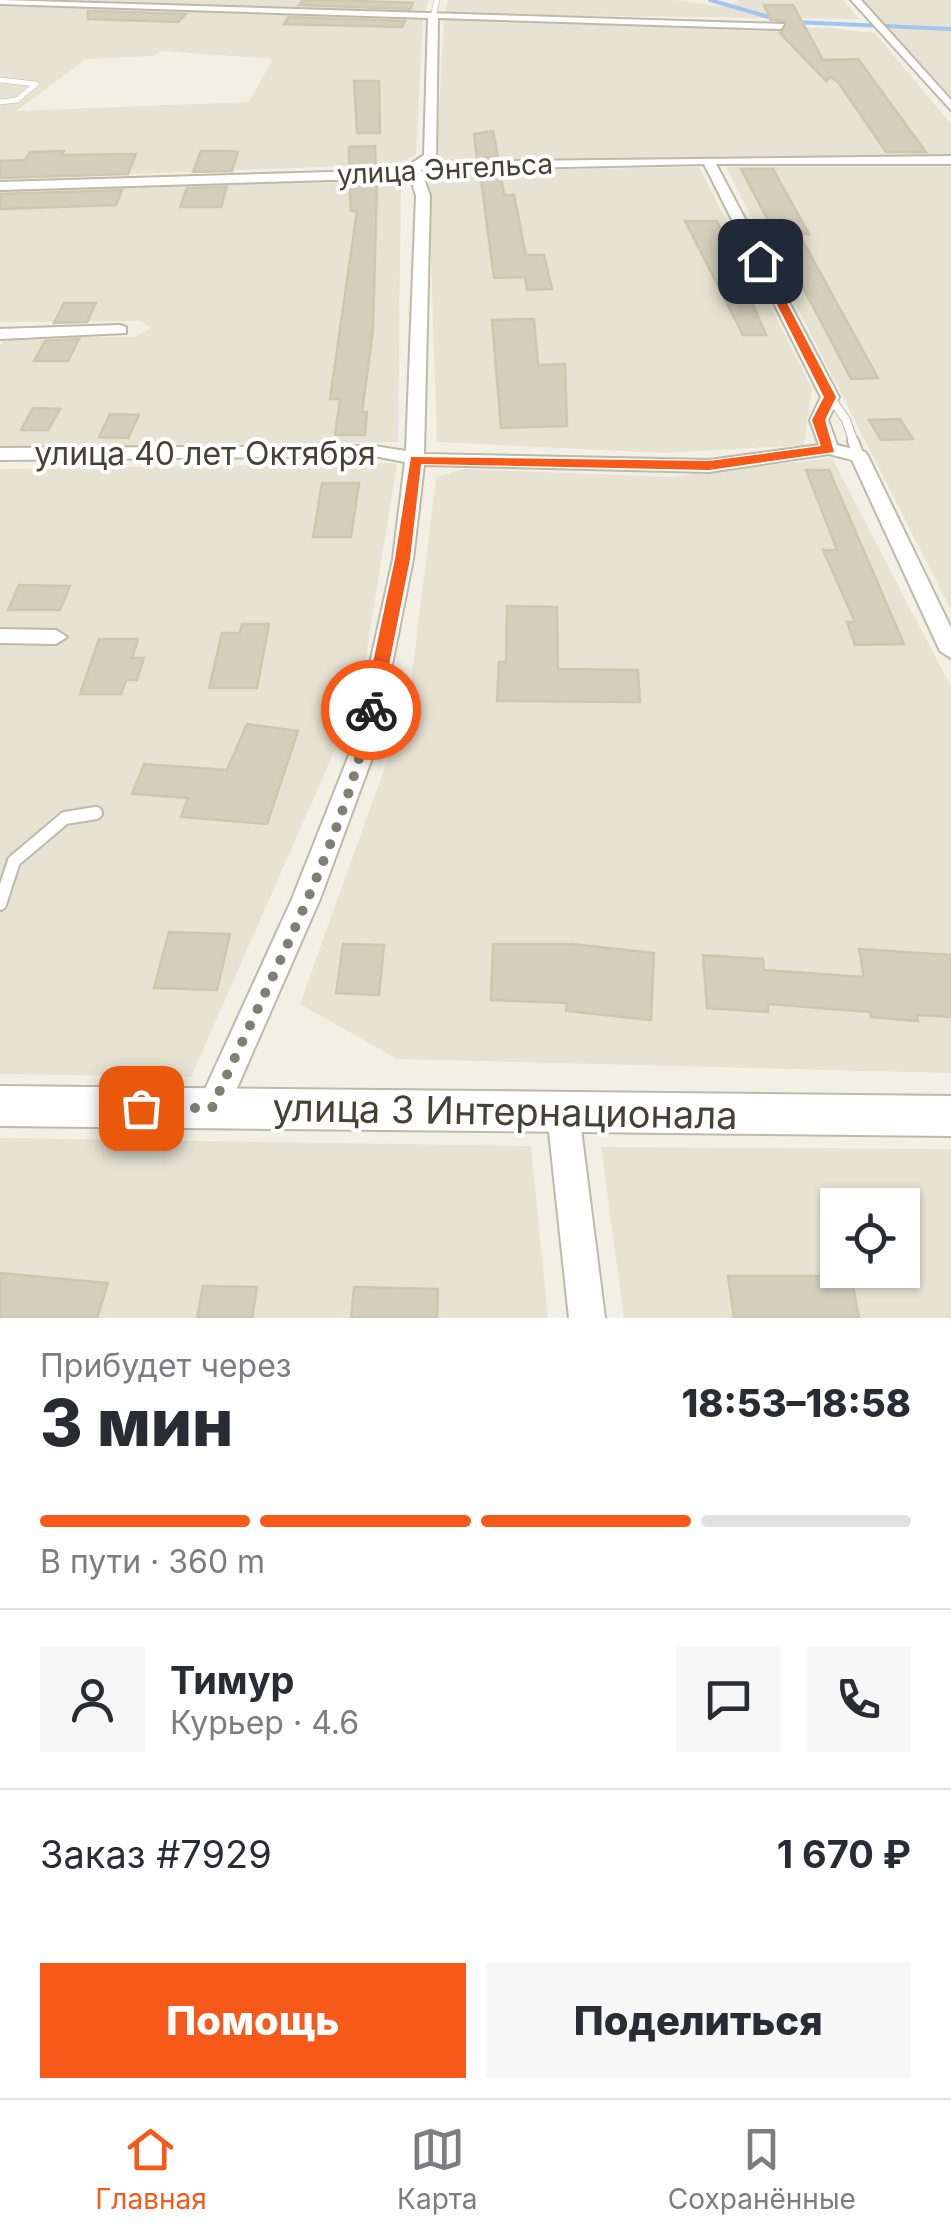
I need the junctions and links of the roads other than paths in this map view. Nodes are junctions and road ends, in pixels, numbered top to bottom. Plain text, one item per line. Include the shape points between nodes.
1 (856, 0) edge
2 (0, 1) edge
3 (435, 8) edge
4 (781, 26) dead end
5 (0, 80) edge
6 (0, 102) edge
7 (951, 107) edge
8 (708, 160) junction
9 (951, 160) edge
10 (414, 167) junction
11 (0, 186) edge
12 (120, 330) dead end
13 (0, 334) edge
14 (830, 397) junction
15 (829, 449) junction
16 (0, 454) edge
17 (859, 456) junction
18 (415, 460) junction
19 (0, 636) edge
20 (56, 637) dead end
21 (951, 651) edge
22 (96, 813) dead end
23 (0, 904) edge
24 (0, 1106) edge
25 (212, 1108) junction
26 (562, 1113) junction
27 (951, 1116) edge
28 (587, 1318) edge

1 - 7 street
2 - 3 street
3 - 4 street
3 - 10 street via 430,156
5 - 6 lane via 36,84 18,100
8 - 9 street, улица Энгельса
8 - 10 street, улица Энгельса
8 - 14 street
10 - 11 street, улица Энгельса
10 - 18 street via 423,196
12 - 13 street
14 - 15 street via 818,420
14 - 17 lane
15 - 17 street
15 - 18 street, улица 40 лет Октября via 709,466
16 - 18 street, улица 40 лет Октября via 374,451
17 - 21 street
18 - 25 street via 403,559 363,750 306,899
19 - 20 street
22 - 23 lane via 65,818 14,861
24 - 25 street, улица 3 Интернационала
25 - 26 street, улица 3 Интернационала
26 - 27 street, улица 3 Интернационала
26 - 28 street

